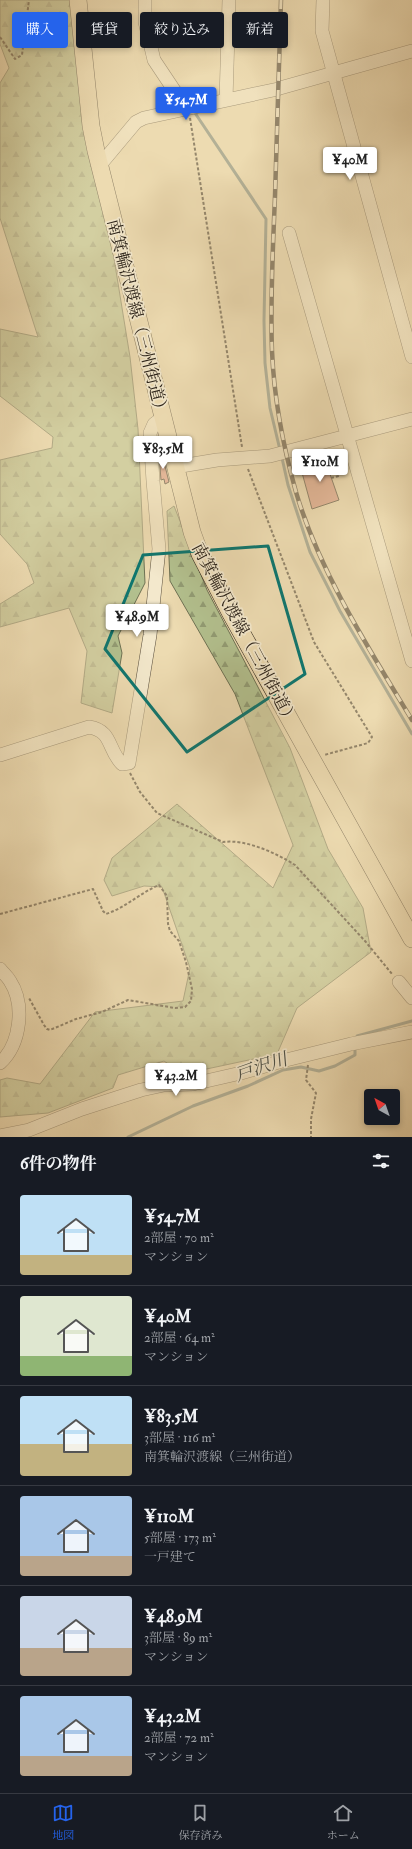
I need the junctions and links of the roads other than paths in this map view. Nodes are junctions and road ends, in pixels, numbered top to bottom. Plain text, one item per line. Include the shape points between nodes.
1 (78, 0) edge
2 (144, 0) edge
3 (230, 0) edge
4 (324, 0) edge
5 (412, 51) edge
6 (333, 72) junction
7 (226, 100) junction
8 (186, 108) junction
9 (100, 164) junction
10 (289, 233) dead end
11 (412, 357) edge
12 (162, 418) junction
13 (412, 419) edge
14 (347, 437) junction
15 (176, 467) junction
16 (412, 661) edge
17 (0, 756) edge
18 (412, 939) edge
19 (0, 969) edge
20 (400, 982) road end
21 (412, 998) edge
22 (412, 1032) edge
23 (0, 1063) edge
24 (0, 1136) edge

1 - 9 main road, 南箕輪沢渡線（三州街道） via 91,126
2 - 8 street via 145,22 154,60
3 - 7 street
4 - 6 street via 322,31
5 - 6 street
6 - 7 street via 279,89
6 - 11 street
7 - 8 street
8 - 9 street via 136,122
9 - 12 main road, 南箕輪沢渡線（三州街道）
10 - 14 street
12 - 15 main road, 南箕輪沢渡線（三州街道）
12 - 17 street via 154,424 150,433 159,549 150,635 129,763 122,764 116,758 108,738 100,728 89,726
13 - 14 street
14 - 15 street via 270,456 217,460
14 - 16 street
15 - 18 main road, 南箕輪沢渡線（三州街道） via 192,532 215,585
19 - 23 street via 10,981 15,993 20,1019 6,1058
20 - 21 street
22 - 24 street via 355,1043 193,1084 164,1085 141,1090 29,1130

